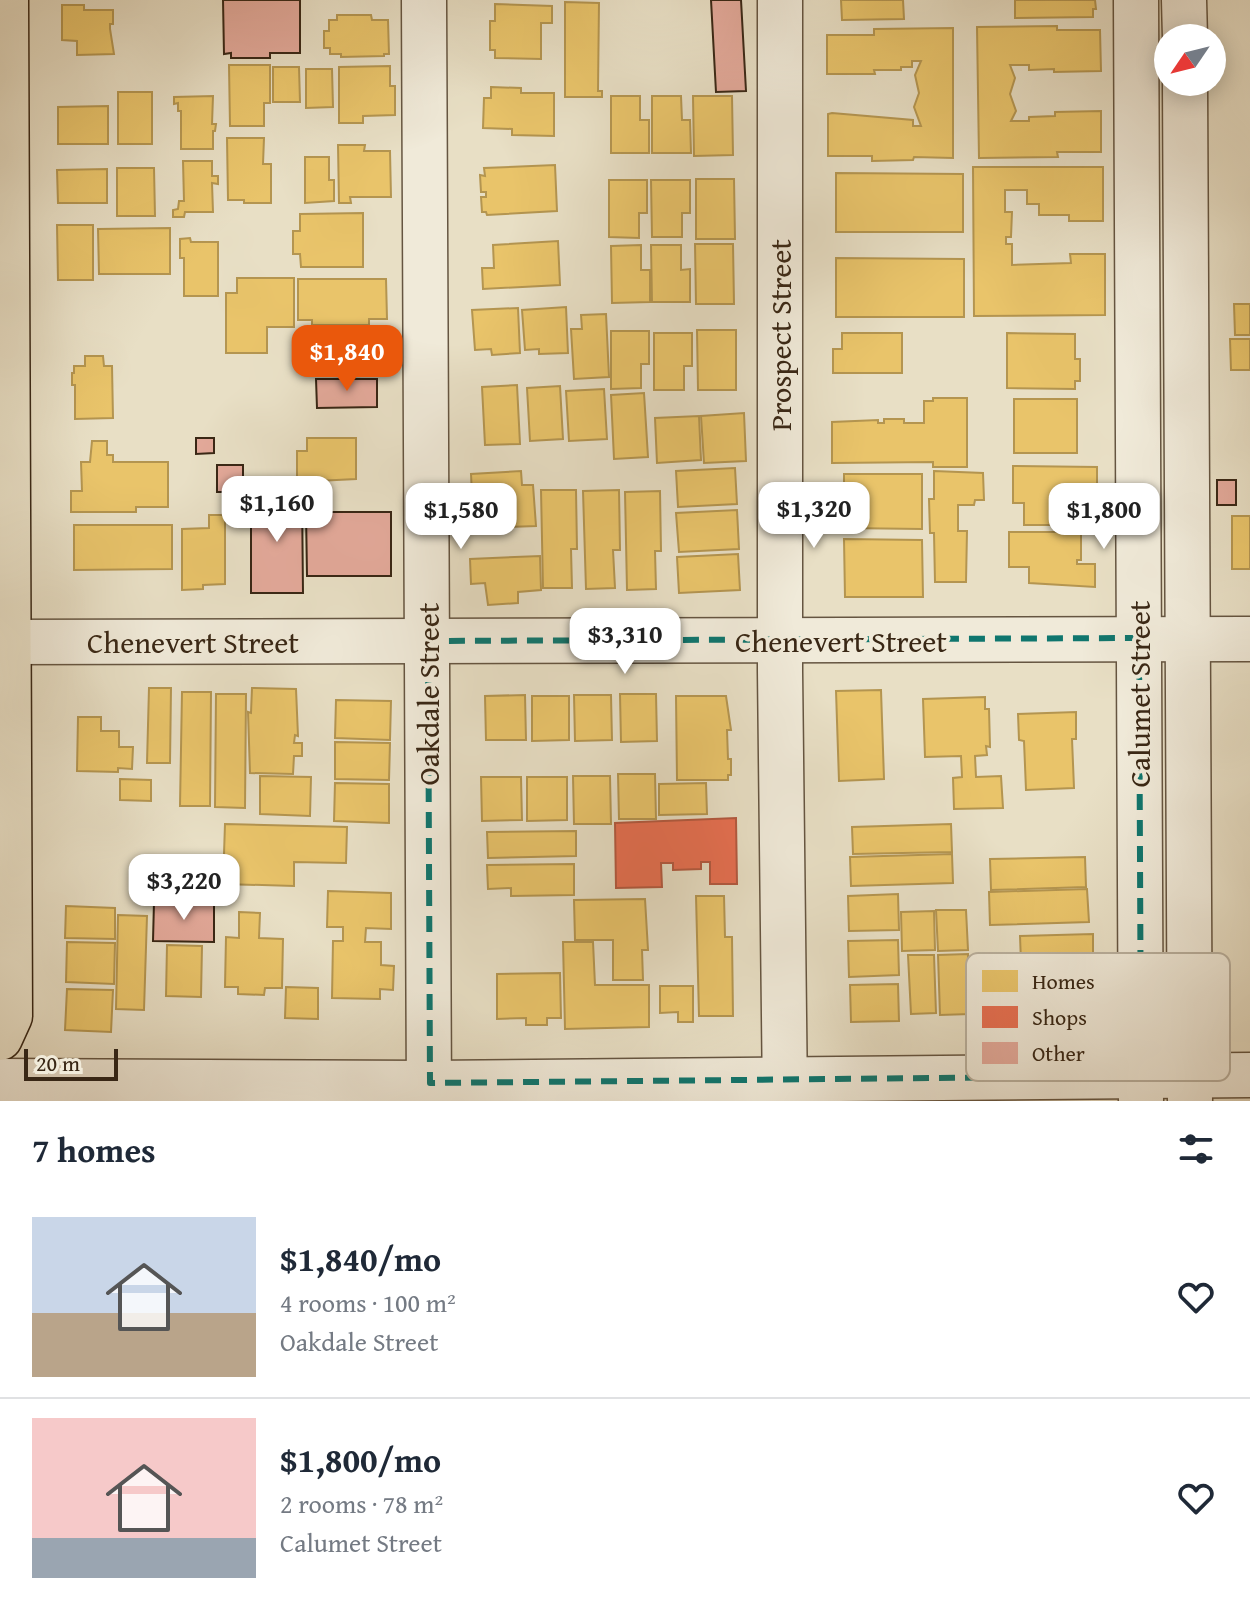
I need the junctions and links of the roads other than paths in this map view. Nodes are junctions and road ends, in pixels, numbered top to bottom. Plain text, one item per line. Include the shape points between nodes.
1 (6, 0) edge
2 (424, 0) edge
3 (780, 0) edge
4 (1136, 0) edge
5 (1184, 0) edge
6 (1185, 24) edge
7 (1185, 96) edge
8 (1139, 638) junction
9 (1188, 638) junction
10 (1250, 639) edge
11 (428, 641) junction
12 (5, 642) edge
13 (780, 642) junction
14 (1140, 953) edge
15 (1189, 953) edge
16 (0, 1038) edge
17 (1250, 1075) edge
18 (1230, 1079) edge
19 (0, 1081) edge
20 (1222, 1081) edge
21 (1141, 1088) edge
22 (1190, 1088) edge
23 (785, 1090) edge
24 (430, 1092) edge

1 - 12 main road
2 - 11 street, Oakdale Street
3 - 13 street, Prospect Street
4 - 8 street, Calumet Street
5 - 6 street
7 - 9 street, Calumet Street
8 - 9 street, Chenevert Street
8 - 13 street, Chenevert Street
8 - 14 street, Calumet Street
9 - 10 street, Chenevert Street
9 - 15 street, Calumet Street
11 - 12 street, Chenevert Street
11 - 13 street, Chenevert Street
11 - 24 street, Oakdale Street
12 - 16 main road via 10,1016
13 - 23 street, Prospect Street
17 - 18 street
19 - 24 street
20 - 22 street
21 - 22 street
21 - 23 street
23 - 24 street

